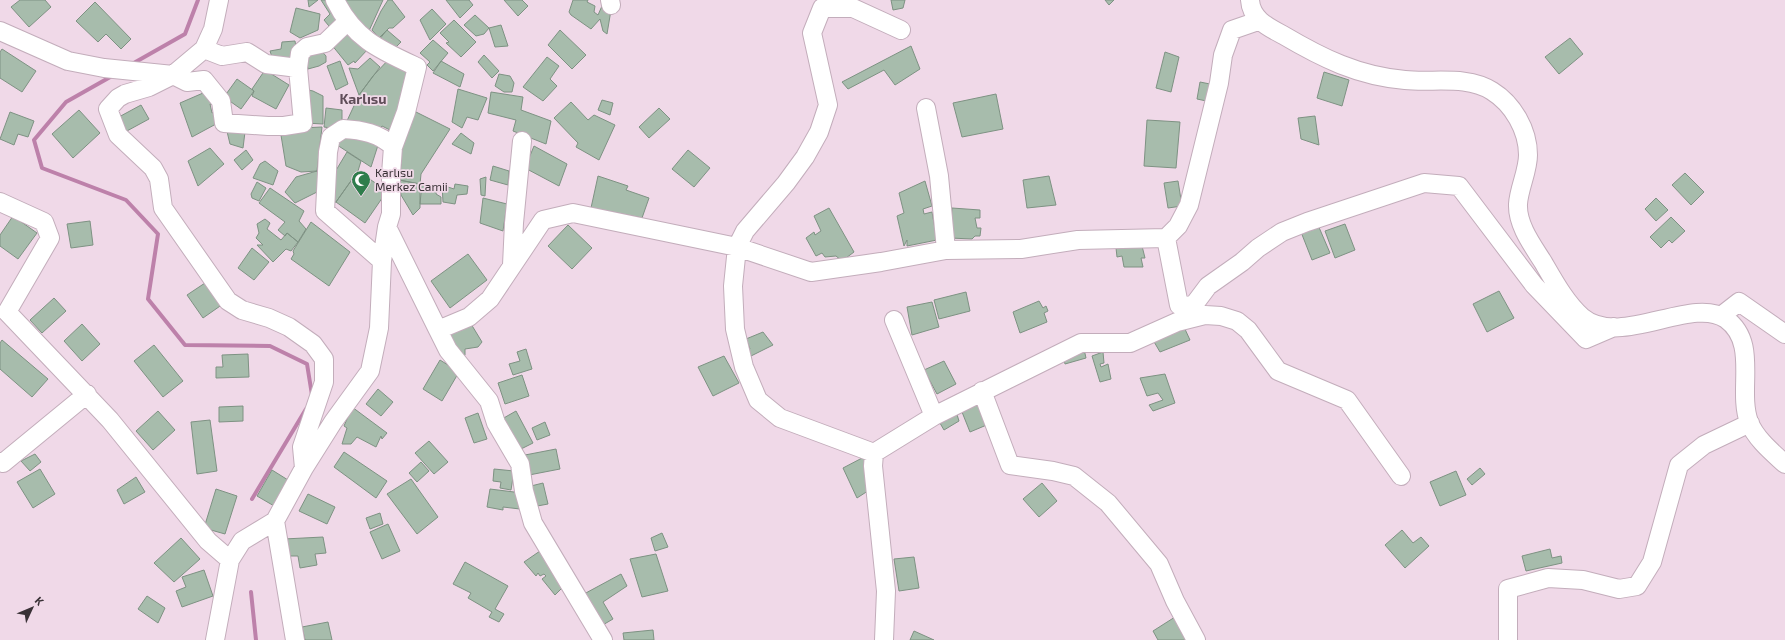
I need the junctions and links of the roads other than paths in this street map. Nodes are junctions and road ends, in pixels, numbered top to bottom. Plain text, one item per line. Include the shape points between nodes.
1 (219, 0) edge
2 (335, 0) edge
3 (1250, 0) edge
4 (348, 21) junction
5 (1258, 21) junction
6 (901, 30) dead end
7 (0, 31) edge
8 (204, 49) junction
9 (298, 68) junction
10 (173, 75) junction
11 (926, 108) dead end
12 (522, 141) dead end
13 (393, 147) junction
14 (0, 202) edge
15 (387, 227) junction
16 (1166, 238) junction
17 (737, 247) junction
18 (946, 250) junction
19 (382, 261) junction
20 (512, 265) junction
21 (1721, 316) junction
22 (894, 320) dead end
23 (1617, 326) junction
24 (438, 330) junction
25 (1785, 334) edge
26 (982, 391) junction
27 (87, 394) junction
28 (934, 416) junction
29 (1750, 423) junction
30 (874, 453) junction
31 (0, 462) edge
32 (1785, 464) edge
33 (304, 468) junction
34 (1401, 476) dead end
35 (275, 522) junction
36 (230, 560) junction
37 (215, 640) edge
38 (295, 640) edge
39 (603, 640) edge
40 (884, 640) edge
41 (1196, 640) edge
42 (1508, 640) edge

1 - 8 street via 213,29
2 - 4 street
3 - 5 street via 1250,7
4 - 9 street via 325,43 307,47 300,53
4 - 13 street via 358,34 382,51 417,67 406,112
5 - 16 street via 1232,30 1223,55 1219,84 1189,205 1178,226
5 - 23 street via 1320,57 1354,71 1405,80 1479,84 1503,99 1511,107 1524,130 1528,155 1518,206 1522,226 1566,299 1583,318 1603,327
6 - 17 street via 853,8 822,8 812,33 828,105 805,157 745,231
7 - 10 street via 68,61 104,68
8 - 9 street via 222,56 248,52 266,64
8 - 10 street
9 - 10 street via 303,123 284,126 224,123 221,101 204,80 187,82
10 - 33 street via 149,87 125,94 108,109 118,135 153,168 159,179 163,208 228,301 242,310 289,327 313,344 324,360 324,382 302,447
11 - 18 street via 939,176
12 - 20 street
13 - 15 street via 391,214
13 - 19 street via 387,140 374,134 342,129 331,137 328,152 325,211
14 - 27 street via 44,222 50,238 7,312
15 - 19 street
15 - 24 street
16 - 18 street via 1078,240 1021,250
16 - 23 street via 1179,305 1193,306 1208,286 1282,232 1424,183 1460,186 1534,285 1586,338
17 - 18 street via 811,272
17 - 20 street via 573,214 543,220
17 - 30 street via 733,286 735,329 744,367 758,400 780,418
19 - 33 street via 379,328 370,371
20 - 24 street via 490,299 469,317
21 - 23 street via 1714,313 1683,314 1636,326
21 - 25 street via 1739,302
21 - 29 street via 1741,335 1745,350 1745,402
22 - 28 street
24 - 39 street via 448,350 489,401 496,423 520,464 533,523
26 - 28 street
26 - 34 street via 1081,343 1130,343 1177,322 1205,315 1221,316 1237,320 1248,330 1278,371 1347,400
26 - 41 street via 1010,465 1074,476 1108,503 1159,564
27 - 31 street via 3,463
27 - 36 street via 208,541
28 - 30 street
29 - 32 street via 1766,447
29 - 42 street via 1704,444 1679,465 1652,562 1637,586 1619,589 1584,580 1548,578 1508,589
30 - 40 street via 873,466 886,591
33 - 35 street
35 - 36 street via 242,541
35 - 38 street
36 - 37 street

